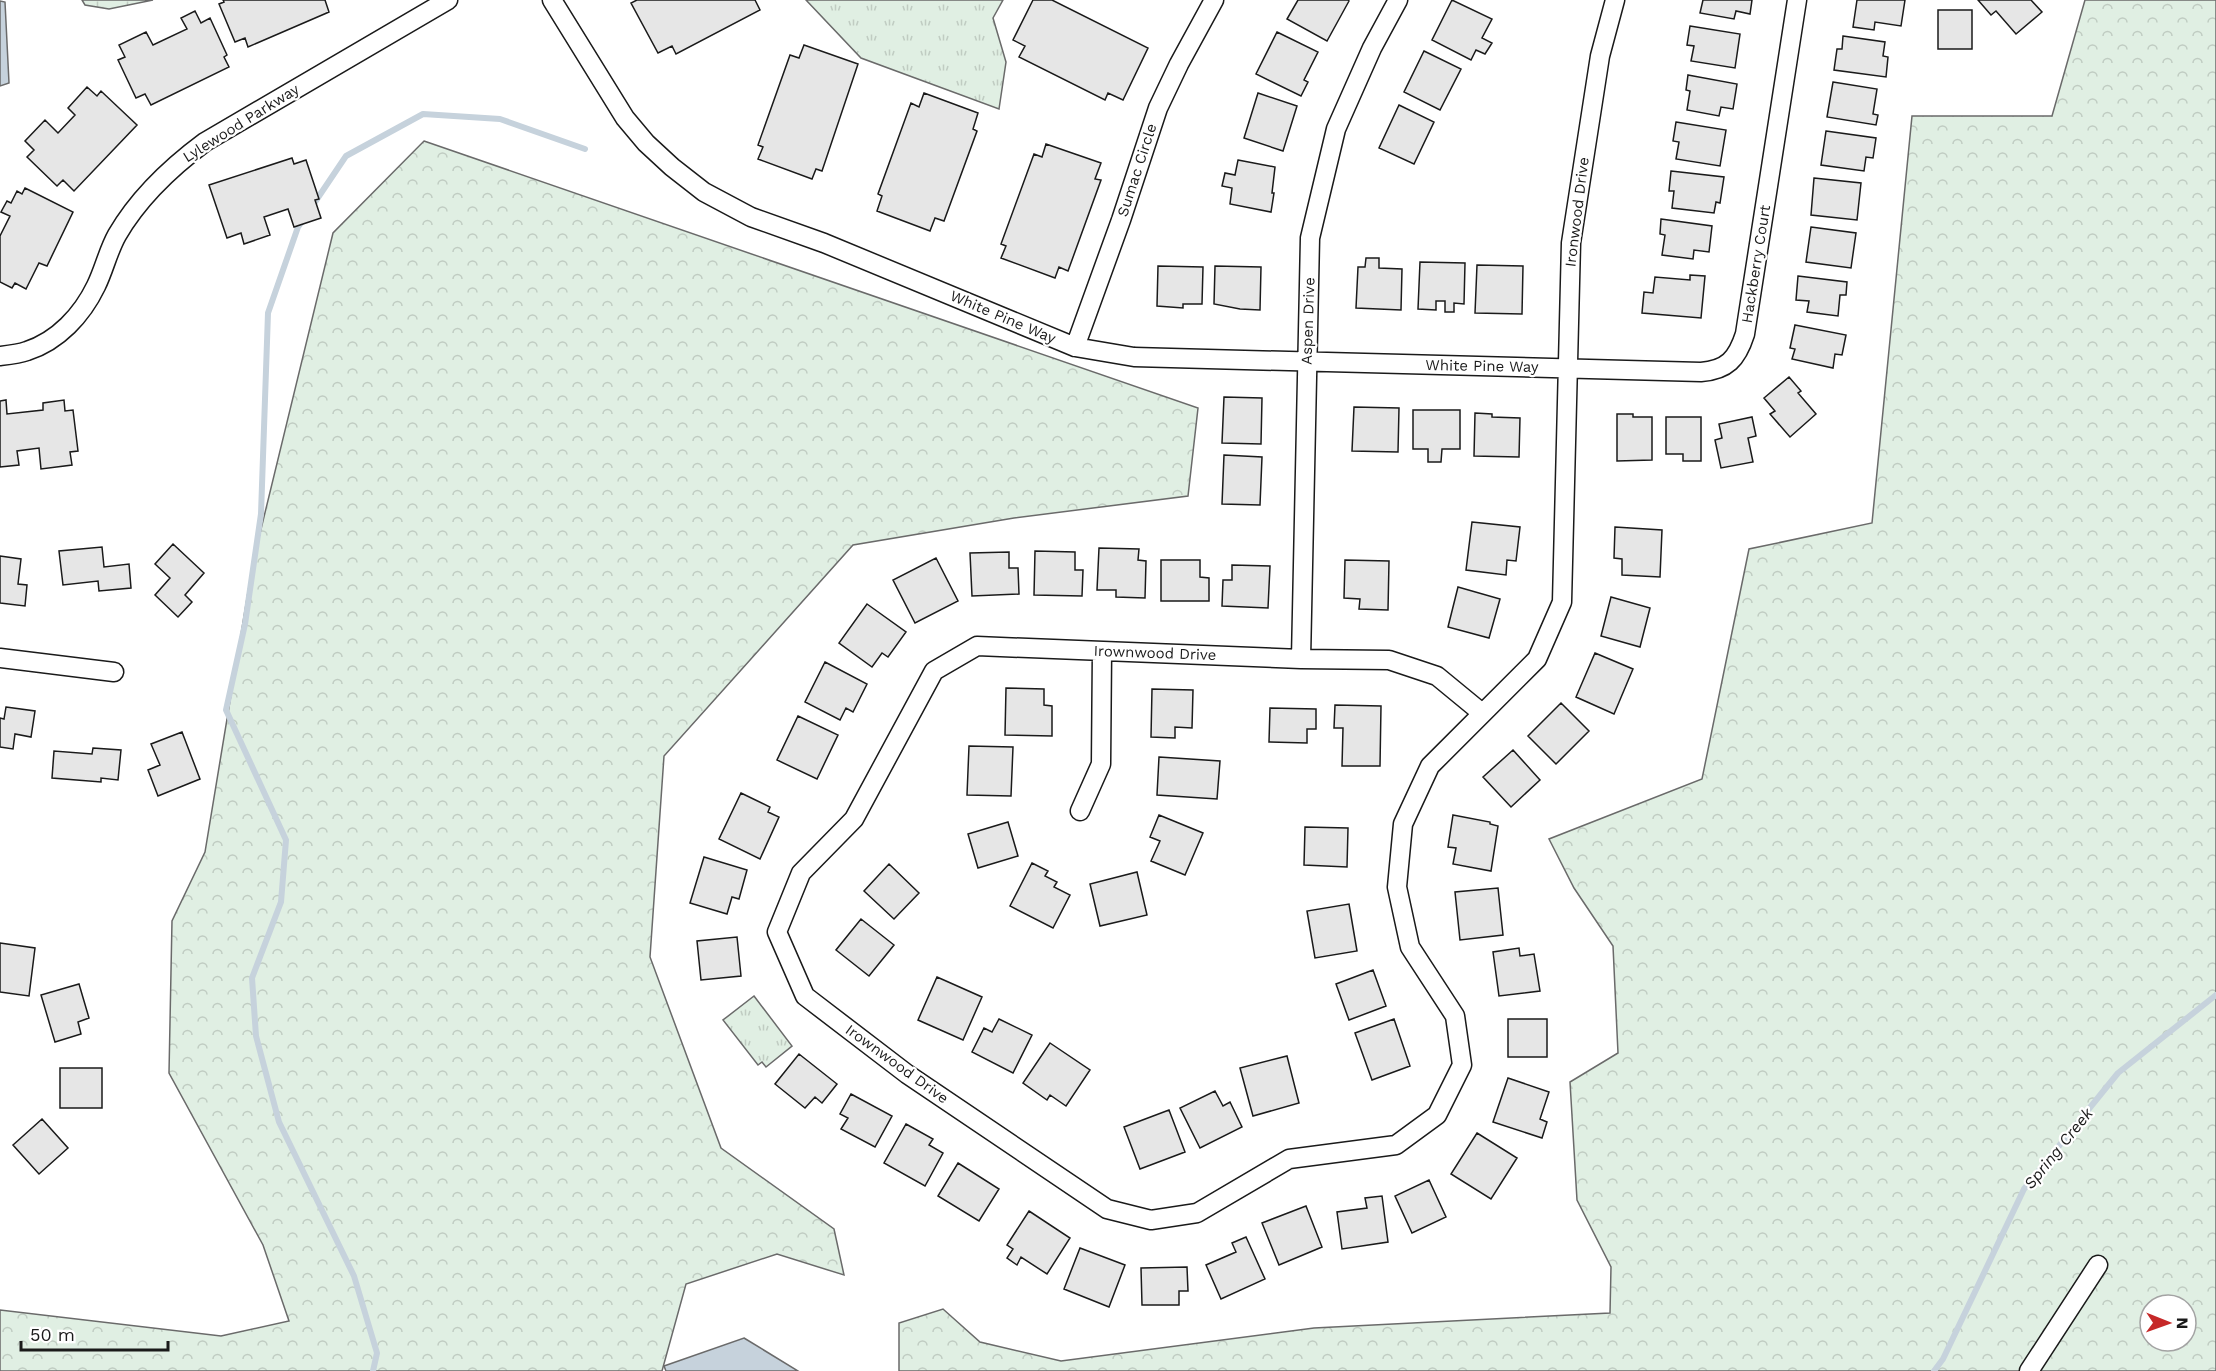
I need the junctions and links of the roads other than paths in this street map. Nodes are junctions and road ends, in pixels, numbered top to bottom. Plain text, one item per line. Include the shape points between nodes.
1 (448, 0) edge
2 (552, 0) edge
3 (1214, 0) edge
4 (1398, 0) edge
5 (1615, 0) edge
6 (1797, 0) edge
7 (1075, 347) junction
8 (0, 356) edge
9 (1307, 363) junction
10 (1568, 368) junction
11 (1566, 499) joint
12 (1102, 651) junction
13 (0, 658) edge
14 (1301, 659) junction
15 (114, 672) dead end
16 (1482, 713) junction
17 (1080, 811) dead end
18 (2098, 1265) dead end
19 (2029, 1371) edge

1 - 8 street, Lylewood Parkway via 180,160 132,212 85,306 67,327 28,351
2 - 7 street, White Pine Way via 625,118 646,143 704,192 751,217 824,243
3 - 7 street, Sumac Circle via 1158,108
4 - 9 street, Aspen Drive via 1336,129 1310,238
5 - 10 street, Ironwood Drive via 1600,56 1571,243
6 - 10 street, Hackberry Court via 1745,334 1736,355 1716,371
7 - 9 street, White Pine Way via 1134,357
9 - 10 street, White Pine Way
9 - 14 street, Aspen Drive
10 - 11 street, Ironwood Drive
11 - 16 street, Irownwood Drive via 1562,602 1538,659
12 - 14 street, Irownwood Drive
12 - 16 street, Irownwood Drive via 977,646 934,671 854,819 801,873 777,932 806,996 907,1074 1107,1209 1151,1220 1197,1213 1289,1159 1396,1145 1437,1115 1462,1065 1455,1016 1410,947 1396,887 1403,824 1430,766
12 - 17 street via 1101,764
13 - 15 street
14 - 16 street, Irownwood Drive via 1389,660 1437,676
18 - 19 street

